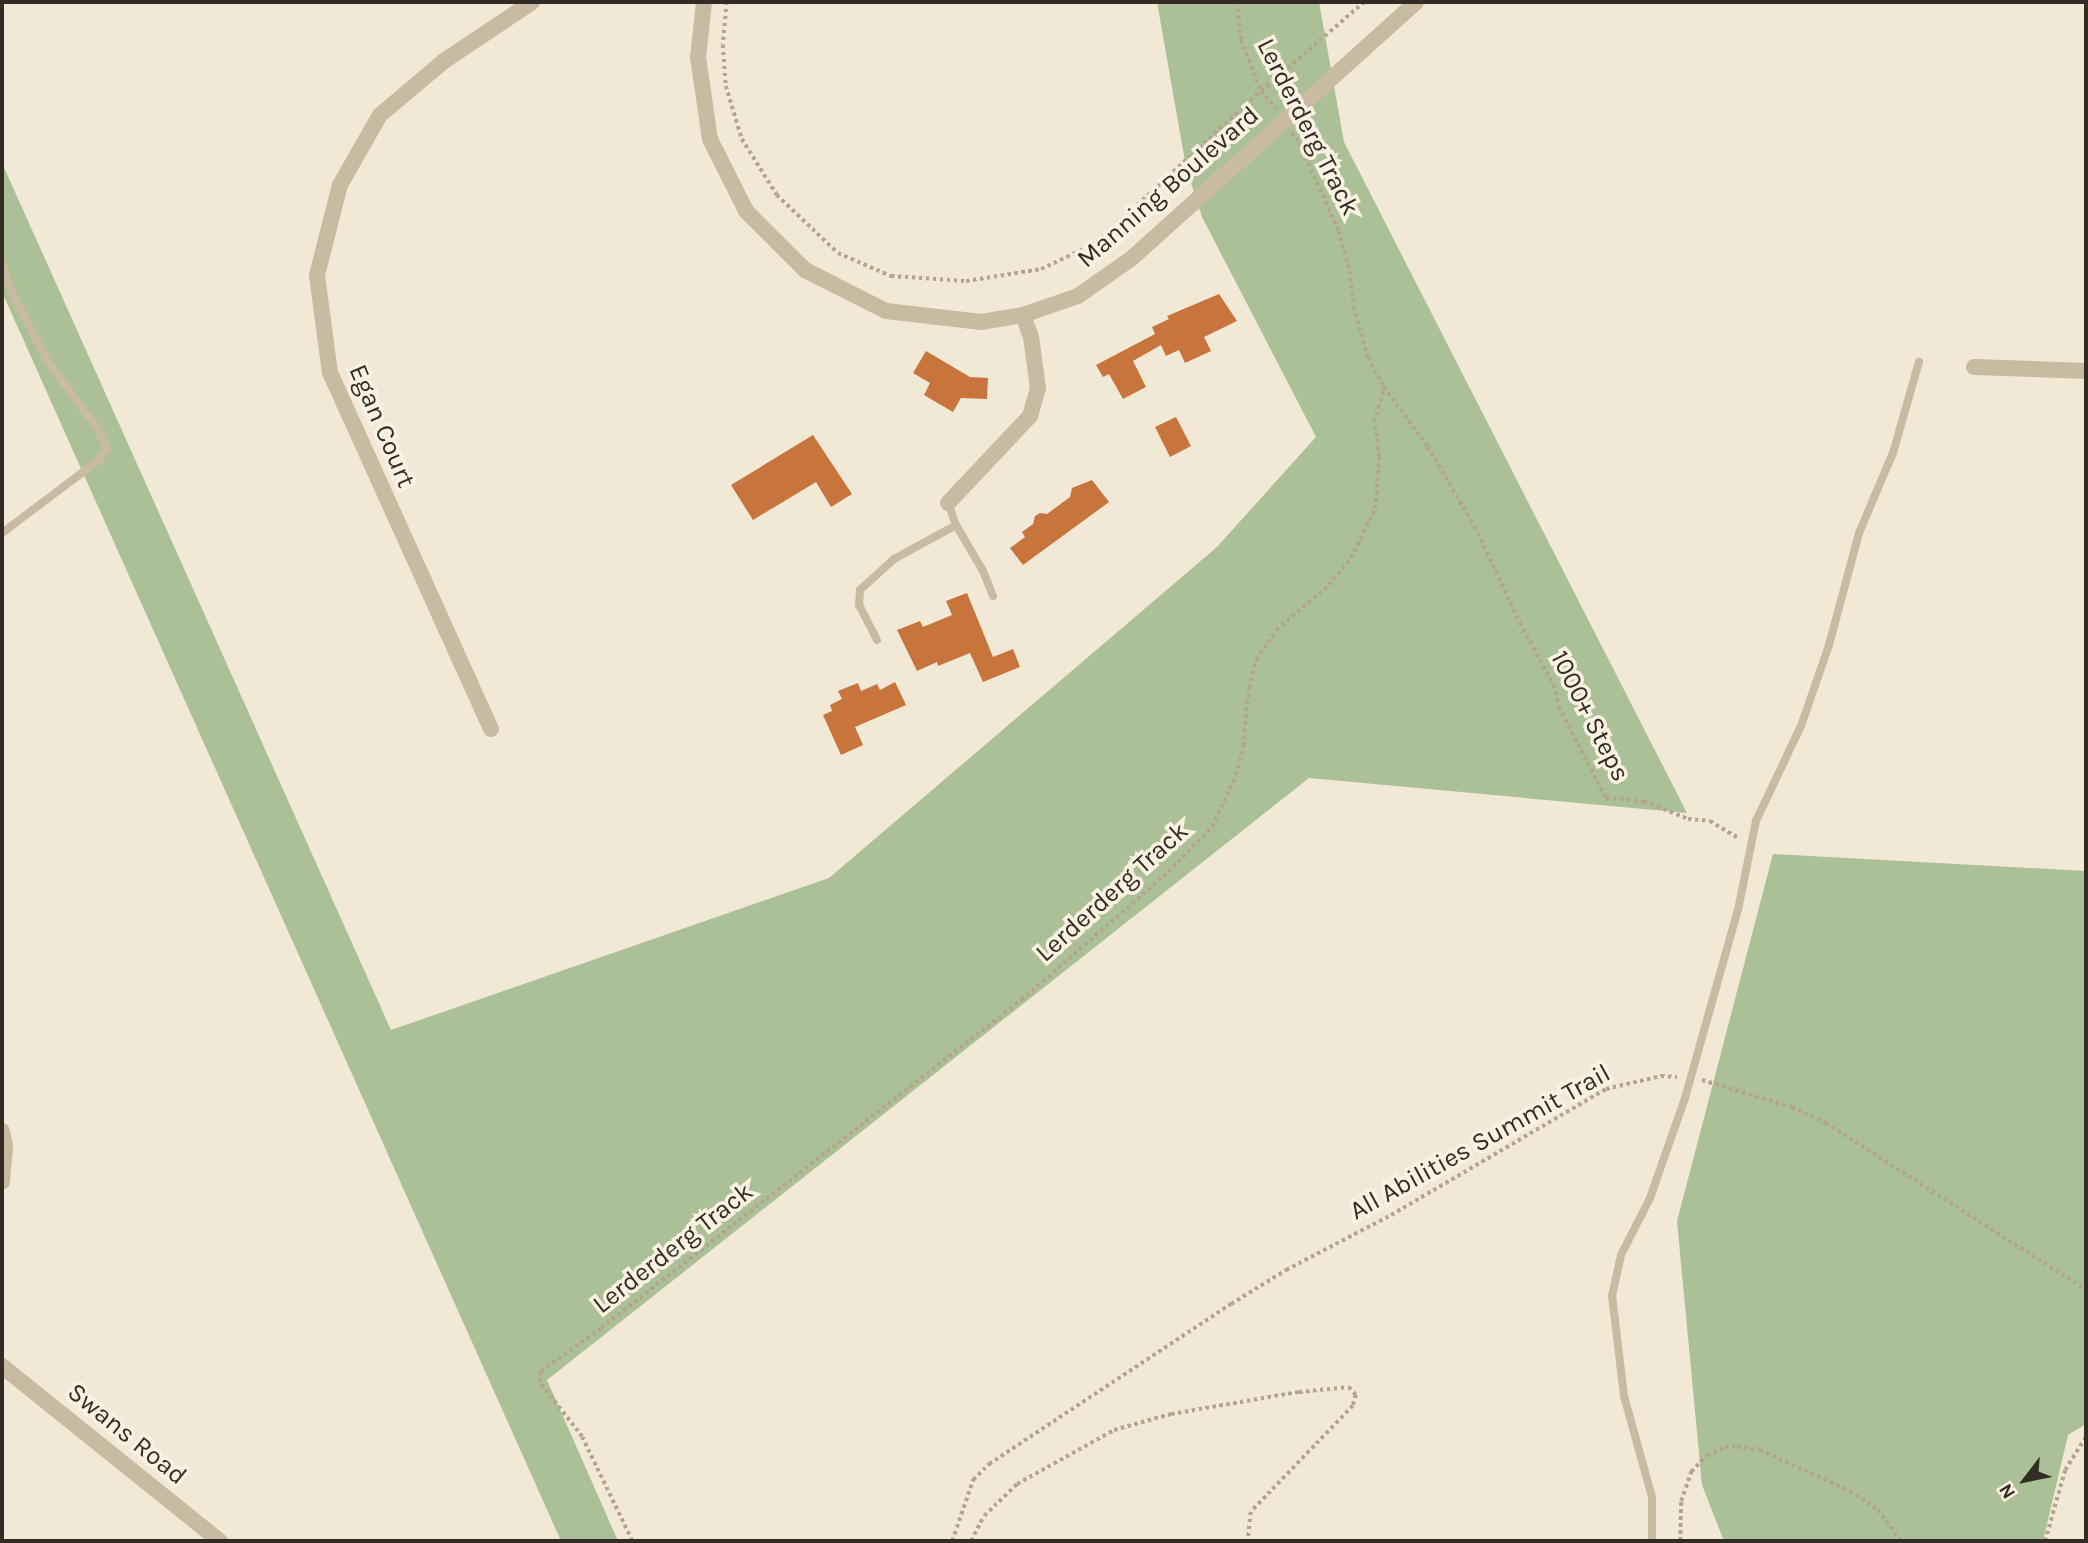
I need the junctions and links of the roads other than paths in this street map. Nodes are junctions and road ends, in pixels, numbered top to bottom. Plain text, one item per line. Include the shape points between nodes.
1 (532, 2) edge
2 (704, 2) edge
3 (1416, 2) edge
4 (2, 264) edge
5 (1023, 315) junction
6 (1919, 362) dead end
7 (1974, 367) dead end
8 (2086, 371) edge
9 (948, 503) joint
10 (956, 525) junction
11 (2, 533) edge
12 (993, 596) dead end
13 (877, 640) dead end
14 (491, 729) dead end
15 (2, 1131) edge
16 (2, 1182) edge
17 (2, 1366) edge
18 (220, 1541) edge
19 (1652, 1541) edge

1 - 14 street, Egan Court via 444,61 380,116 340,185 317,275 330,373
2 - 5 street, Manning Boulevard via 698,57 710,139 746,211 805,270 886,311 981,321
3 - 5 street, Manning Boulevard via 1132,258 1078,296
4 - 11 lane via 49,363 107,448 99,460
5 - 9 street via 1038,388 1030,416
6 - 19 lane via 1894,453 1859,533 1829,645 1801,726 1756,821 1738,910 1691,1078 1650,1198 1621,1255 1612,1296 1624,1396 1652,1497
7 - 8 street
9 - 10 lane
10 - 12 lane
10 - 13 lane via 894,559 860,590 859,605
15 - 16 street
17 - 18 street, Swans Road

